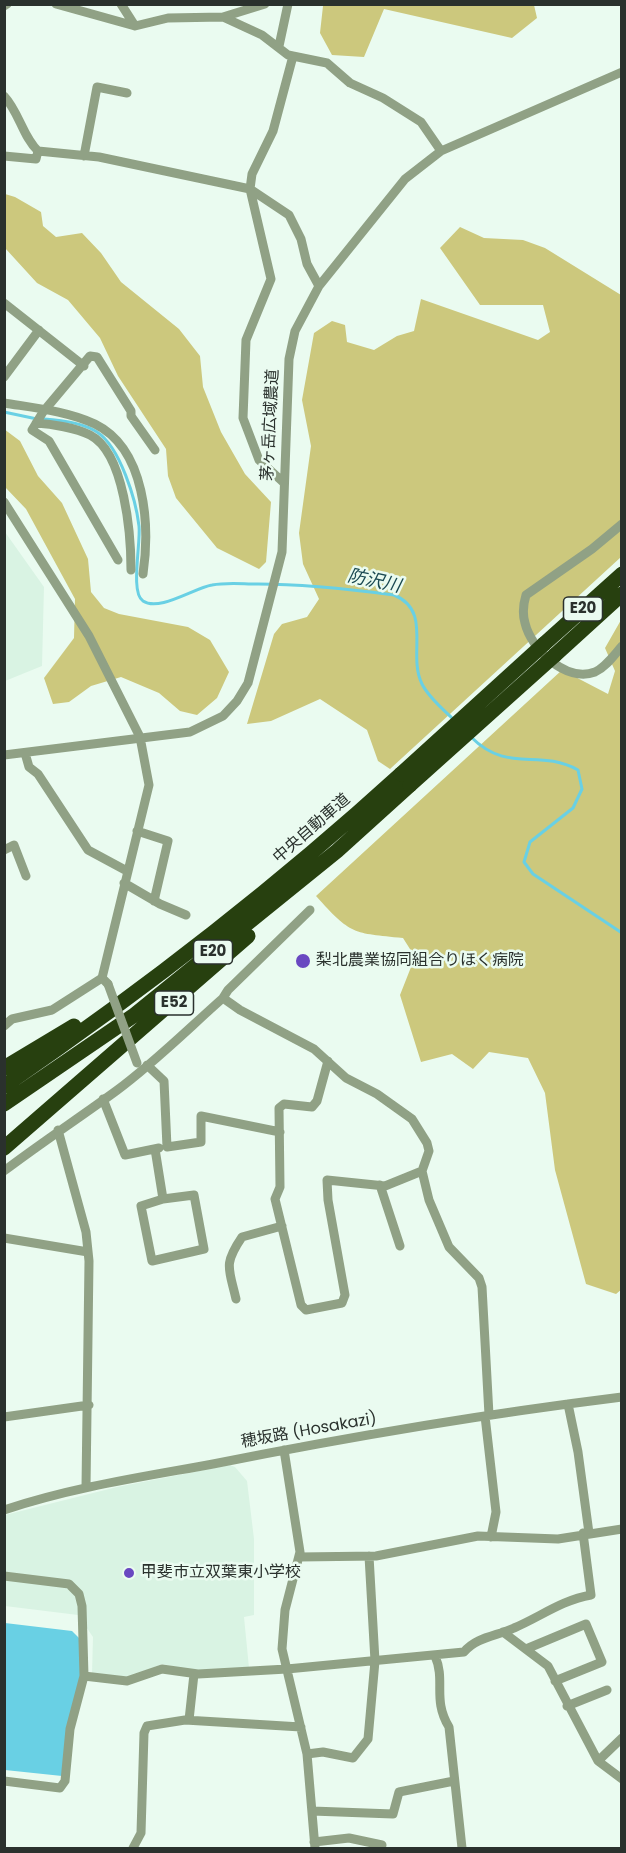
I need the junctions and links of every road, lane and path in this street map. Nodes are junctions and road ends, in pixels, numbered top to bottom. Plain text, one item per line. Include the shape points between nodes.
1 (56, 4) edge
2 (121, 4) edge
3 (265, 4) edge
4 (288, 4) edge
5 (223, 17) junction
6 (135, 26) junction
7 (279, 46) junction
8 (293, 56) junction
9 (621, 72) edge
10 (127, 93) dead end
11 (4, 96) edge
12 (9, 106) edge
13 (39, 151) junction
14 (441, 151) junction
15 (4, 156) edge
16 (84, 156) junction
17 (250, 189) junction
18 (319, 286) junction
19 (4, 303) edge
20 (39, 330) junction
21 (84, 366) junction
22 (4, 377) edge
23 (4, 403) edge
24 (44, 410) junction
25 (36, 422) junction
26 (155, 450) dead end
27 (283, 482) junction
28 (4, 502) edge
29 (621, 524) edge
30 (118, 560) dead end
31 (130, 570) dead end
32 (143, 574) dead end
33 (621, 574) edge
34 (621, 594) edge
35 (621, 646) edge
36 (550, 649) junction
37 (140, 737) junction
38 (25, 753) junction
39 (4, 755) edge
40 (405, 780) junction
41 (137, 831) junction
42 (4, 850) edge
43 (337, 851) junction
44 (127, 871) junction
45 (26, 876) dead end
46 (124, 883) junction
47 (154, 901) junction
48 (310, 910) dead end
49 (186, 915) dead end
50 (192, 951) junction
51 (105, 981) junction
52 (223, 998) junction
53 (5, 1025) edge
54 (328, 1061) junction
55 (141, 1066) junction
56 (4, 1068) edge
57 (4, 1086) edge
58 (103, 1099) junction
59 (4, 1104) edge
60 (58, 1130) junction
61 (280, 1132) junction
62 (167, 1147) junction
63 (4, 1148) edge
64 (155, 1149) junction
65 (4, 1171) edge
66 (422, 1171) junction
67 (380, 1185) junction
68 (163, 1199) junction
69 (282, 1226) junction
70 (4, 1238) edge
71 (400, 1246) dead end
72 (88, 1252) junction
73 (236, 1299) dead end
74 (621, 1397) edge
75 (568, 1404) junction
76 (89, 1405) junction
77 (487, 1416) junction
78 (4, 1417) edge
79 (284, 1450) junction
80 (86, 1487) junction
81 (4, 1510) edge
82 (621, 1529) edge
83 (586, 1533) junction
84 (491, 1537) junction
85 (369, 1556) junction
86 (299, 1557) junction
87 (4, 1576) edge
88 (503, 1632) junction
89 (526, 1649) junction
90 (435, 1656) junction
91 (375, 1661) junction
92 (287, 1669) junction
93 (194, 1674) junction
94 (84, 1676) junction
95 (555, 1681) junction
96 (607, 1690) dead end
97 (567, 1706) junction
98 (189, 1720) junction
99 (301, 1727) junction
100 (621, 1738) edge
101 (307, 1754) junction
102 (598, 1761) junction
103 (621, 1779) edge
104 (4, 1781) edge
105 (454, 1781) junction
106 (312, 1811) junction
107 (314, 1845) edge
108 (133, 1848) edge
109 (381, 1848) edge
110 (462, 1848) edge

1 - 6 street
2 - 6 street
3 - 5 street
4 - 7 street
5 - 6 street via 168,18
5 - 7 street
7 - 8 street
8 - 14 street via 327,63 350,83 368,89 421,122
8 - 17 street via 273,131 252,174
9 - 14 street, 茅ヶ岳広域農道
10 - 16 street via 97,87
11 - 12 street
12 - 13 street
13 - 15 street via 36,159
13 - 16 street
14 - 18 street, 茅ヶ岳広域農道 via 405,179
16 - 17 street
17 - 18 street via 289,215
17 - 27 street via 271,279 246,340 243,418 259,460
18 - 27 street, 茅ヶ岳広域農道 via 295,331
19 - 20 street
20 - 21 street
20 - 22 street
21 - 24 street
21 - 26 street via 90,356 97,357
23 - 24 street
24 - 25 street
24 - 32 street via 96,425 125,454 141,494 146,549
25 - 30 street via 32,430 50,441
25 - 31 street via 91,436 109,455 123,495
27 - 37 street, 茅ヶ岳広域農道 via 282,552 248,683 229,710 203,727 180,734
28 - 37 street via 89,636
29 - 35 street via 526,595 522,608 534,642 557,667 587,674 598,671
33 - 36 highway, 中央自動車道 / E20
34 - 36 highway, 中央自動車道 / E20
36 - 40 highway, 中央自動車道 / E20, bridge
37 - 38 street, 茅ヶ岳広域農道
37 - 41 street via 149,785
38 - 39 street, 茅ヶ岳広域農道
38 - 44 street via 30,767 88,850
40 - 43 highway, 中央自動車道 / E20
40 - 50 highway, 中央自動車道 / E20
41 - 44 street
41 - 47 street via 168,841
42 - 45 street via 14,845
43 - 59 highway, 中央自動車道 / E20 via 133,1016
43 - 63 highway, E52 via 175,1002
44 - 46 street
46 - 47 street
46 - 51 street
47 - 49 street
48 - 52 street
50 - 56 highway, E52
50 - 57 highway, 中央自動車道 / E20
51 - 53 street via 52,1010
51 - 55 street, bridge
52 - 54 street via 315,1049
52 - 55 street
54 - 61 street via 312,1107 284,1104 279,1108
54 - 66 street via 346,1078 412,1119 428,1143
55 - 58 street
55 - 62 street via 164,1081
58 - 60 street
58 - 64 street via 125,1155
60 - 65 street
60 - 72 street
61 - 62 street via 201,1116 201,1142
61 - 69 street via 280,1187 275,1199
62 - 64 street
64 - 68 street
66 - 67 street
66 - 77 street via 429,1200 449,1247 479,1278 482,1287
67 - 69 street via 327,1180 345,1288 342,1303 306,1310 301,1305
67 - 71 street
68 - 68 street via 194,1195 204,1249 153,1261 141,1206
69 - 73 street via 242,1237 230,1254 228,1263
70 - 72 street
72 - 76 street
74 - 75 street, 穂坂路 (Hosakazi)
75 - 77 street, 穂坂路 (Hosakazi)
75 - 83 street via 578,1452
76 - 78 street
76 - 80 street
77 - 79 street, 穂坂路 (Hosakazi)
77 - 84 street via 496,1512
79 - 80 street, 穂坂路 (Hosakazi)
79 - 86 street
80 - 81 street, 穂坂路 (Hosakazi)
82 - 83 street
83 - 84 street via 558,1539
83 - 88 street via 591,1595 572,1598
84 - 85 street
85 - 86 street
85 - 91 street
86 - 92 street via 285,1610 282,1649
87 - 94 street via 69,1584 79,1594
88 - 89 street
88 - 90 street via 470,1644 464,1652
89 - 95 street via 548,1666
89 - 95 street via 586,1624 602,1662
90 - 91 street
90 - 105 street via 439,1666 439,1705 449,1727
91 - 92 street
91 - 101 street via 368,1740 353,1758 323,1752
92 - 93 street
92 - 99 street
93 - 94 street via 162,1669 127,1681
93 - 98 street
94 - 104 street via 70,1729 65,1781 60,1788
95 - 97 street
96 - 97 street
97 - 102 street
98 - 99 street
98 - 108 street via 147,1726 141,1833
99 - 101 street
100 - 102 street
101 - 106 street
102 - 103 street
105 - 106 street via 399,1792 393,1814
105 - 110 street
106 - 107 street
107 - 109 street via 349,1838 382,1845

